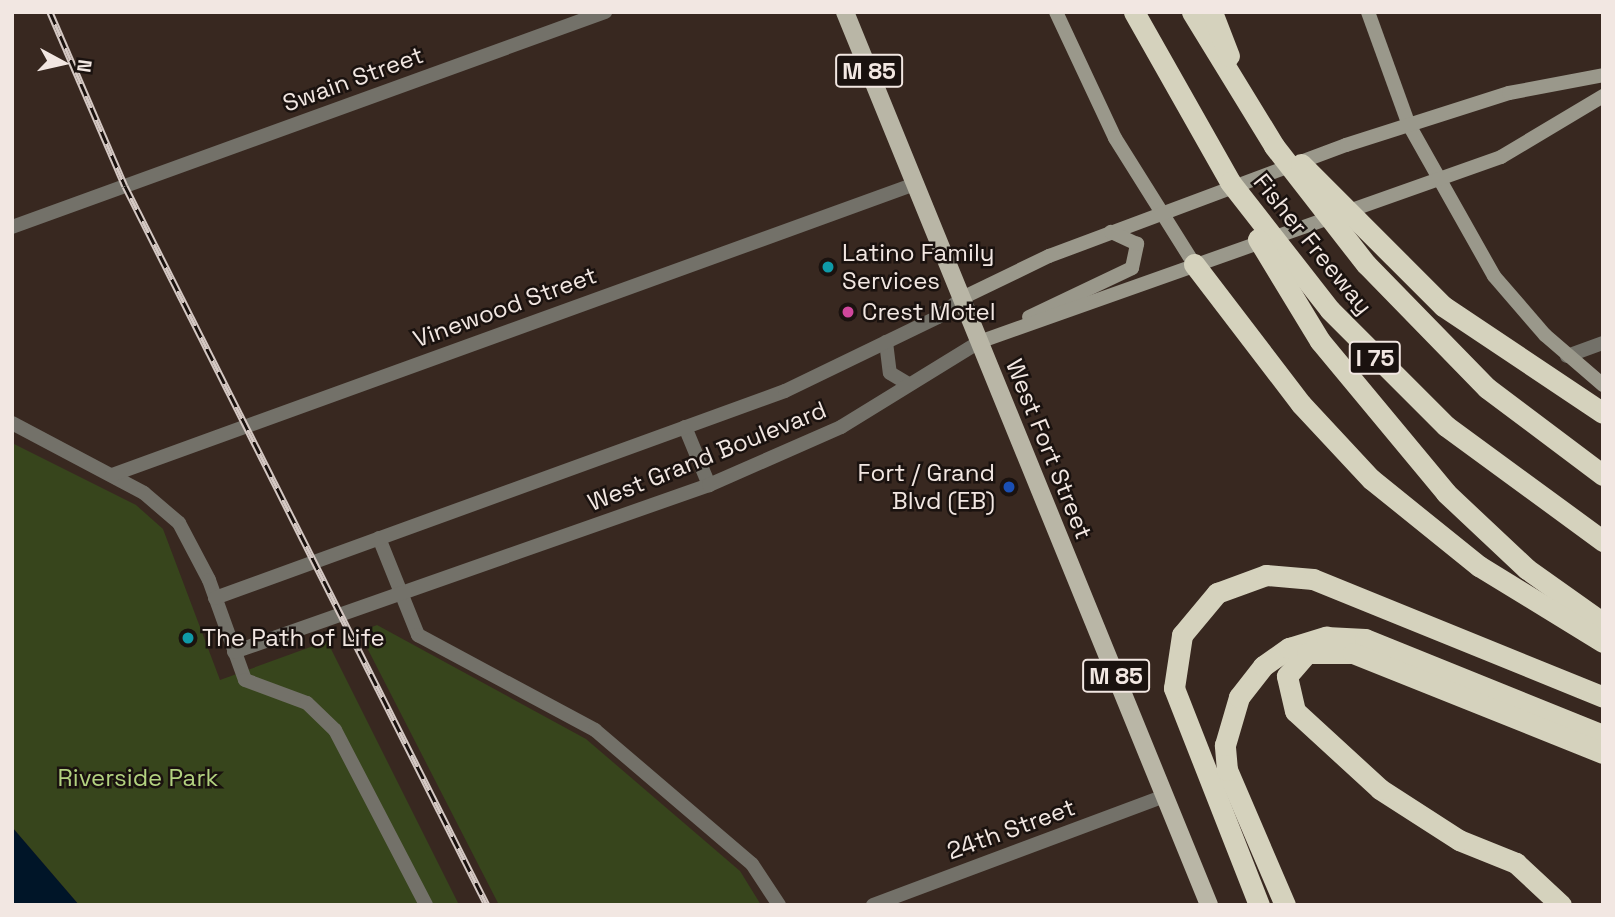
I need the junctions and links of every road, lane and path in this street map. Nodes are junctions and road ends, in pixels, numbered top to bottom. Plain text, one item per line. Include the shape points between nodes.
1 (605, 12) edge
2 (845, 12) edge
3 (1056, 12) edge
4 (1135, 12) edge
5 (1192, 12) edge
6 (1212, 12) edge
7 (1367, 12) edge
8 (1603, 75) edge
9 (1603, 96) edge
10 (1256, 119) junction
11 (1409, 125) junction
12 (1212, 154) junction
13 (1437, 178) junction
14 (915, 184) junction
15 (1161, 213) junction
16 (12, 227) edge
17 (1111, 232) junction
18 (1194, 264) junction
19 (962, 298) junction
20 (1017, 327) junction
21 (886, 342) junction
22 (979, 342) junction
23 (1603, 343) edge
24 (1567, 356) junction
25 (908, 384) junction
26 (1603, 385) edge
27 (1603, 413) edge
28 (12, 424) edge
29 (685, 427) junction
30 (112, 475) junction
31 (1603, 475) edge
32 (709, 485) junction
33 (379, 538) junction
34 (1603, 539) edge
35 (400, 595) junction
36 (215, 598) junction
37 (1603, 623) edge
38 (1603, 642) edge
39 (234, 652) junction
40 (1603, 697) edge
41 (1549, 722) junction
42 (1603, 735) edge
43 (1603, 753) edge
44 (1165, 796) junction
45 (426, 905) edge
46 (779, 905) edge
47 (873, 905) edge
48 (1209, 905) edge
49 (1259, 905) edge
50 (1284, 905) edge
51 (1561, 905) edge

1 - 16 street, Swain Street
2 - 14 main road, West Fort Street / M 85
3 - 15 street via 1090,90
4 - 12 highway, Fisher Freeway / I 75
5 - 10 highway, Fisher Freeway / I 75
6 - 10 highway
7 - 11 street
8 - 11 street, West Grand Boulevard via 1509,93
9 - 13 street, West Grand Boulevard via 1501,157
10 - 27 highway via 1444,306
10 - 31 highway, Fisher Freeway / I 75 via 1348,243 1434,338 1506,403
11 - 13 street
11 - 15 street, West Grand Boulevard
12 - 34 highway, Fisher Freeway / I 75 via 1287,259 1375,358 1472,447
12 - 37 highway via 1292,299 1368,402 1488,534
13 - 18 street, West Grand Boulevard
13 - 24 street via 1494,276
14 - 19 main road, West Fort Street / M 85
14 - 30 street, Vinewood Street
15 - 17 street, West Grand Boulevard
15 - 18 street
17 - 19 street, West Grand Boulevard via 993,278
17 - 20 street via 1137,244 1132,268 1054,301
18 - 20 street, West Grand Boulevard
18 - 38 highway via 1301,404 1371,479 1479,566
19 - 21 street, West Grand Boulevard via 938,317
19 - 22 main road, West Fort Street / M 85
20 - 22 street, West Grand Boulevard
21 - 25 street via 890,373
21 - 29 street, West Grand Boulevard via 810,381
22 - 25 street, West Grand Boulevard
22 - 44 main road, West Fort Street / M 85
23 - 24 street
24 - 26 street
25 - 32 street, West Grand Boulevard via 841,427
28 - 30 street
29 - 32 street
29 - 33 street, West Grand Boulevard
30 - 36 street via 179,523
32 - 35 street, West Grand Boulevard
33 - 35 street
33 - 36 street, West Grand Boulevard
35 - 39 street, West Grand Boulevard
35 - 46 street via 418,635 595,730 752,864
36 - 39 street
39 - 45 street via 253,686 307,703 335,730
40 - 49 highway via 1313,579 1266,575 1217,593 1182,635 1174,688
41 - 42 highway
41 - 43 highway
41 - 50 highway via 1365,639 1314,639 1271,659 1238,697 1225,755
41 - 51 highway via 1353,653 1307,653 1287,676 1295,711 1380,789 1459,841 1516,863
44 - 47 street, 24th Street
44 - 48 main road, West Fort Street / M 85

